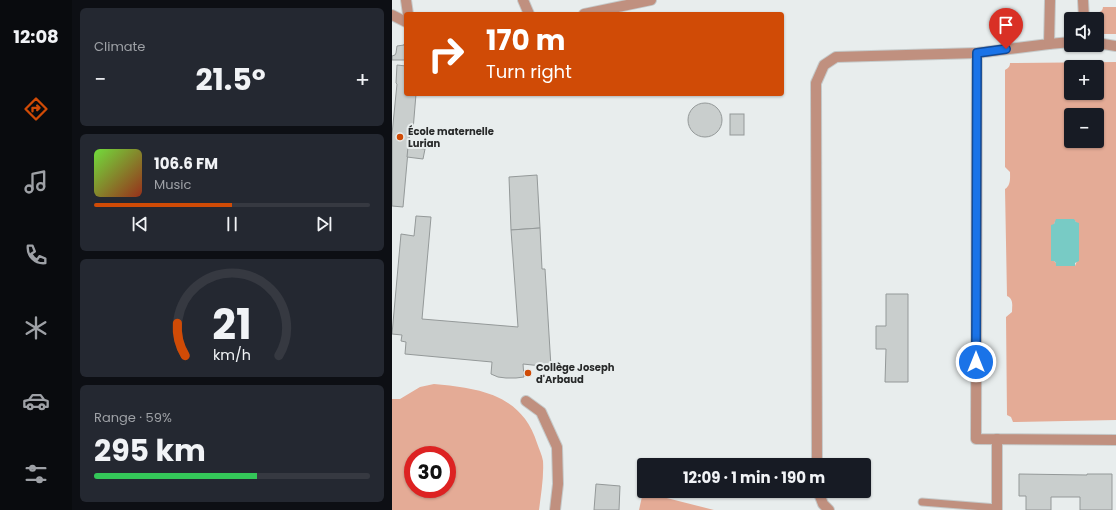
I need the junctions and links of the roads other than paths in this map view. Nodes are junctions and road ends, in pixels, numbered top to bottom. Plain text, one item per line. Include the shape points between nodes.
1 (406, 0) edge
2 (523, 0) edge
3 (651, 0) edge
4 (1050, 0) edge
5 (1083, 0) edge
6 (408, 12) edge
7 (528, 12) edge
8 (594, 12) edge
9 (1084, 12) edge
10 (392, 15) edge
11 (404, 22) edge
12 (404, 23) edge
13 (392, 24) edge
14 (1064, 43) edge
15 (1049, 44) junction
16 (1104, 44) edge
17 (1116, 46) edge
18 (977, 53) junction
19 (526, 401) dead end
20 (997, 439) junction
21 (1116, 440) edge
22 (817, 458) edge
23 (821, 498) edge
24 (922, 502) dead end
25 (997, 509) edge
26 (555, 510) edge
27 (828, 510) edge

1 - 6 street
2 - 7 street
3 - 8 street
4 - 15 street
5 - 9 street
10 - 11 street
12 - 13 street
14 - 15 street
15 - 18 street
16 - 17 street
18 - 20 street via 976,439
18 - 22 street via 836,57 824,65 816,83
19 - 26 street via 541,412 557,447 558,484
20 - 21 street
20 - 25 street
23 - 27 street
24 - 25 lane

